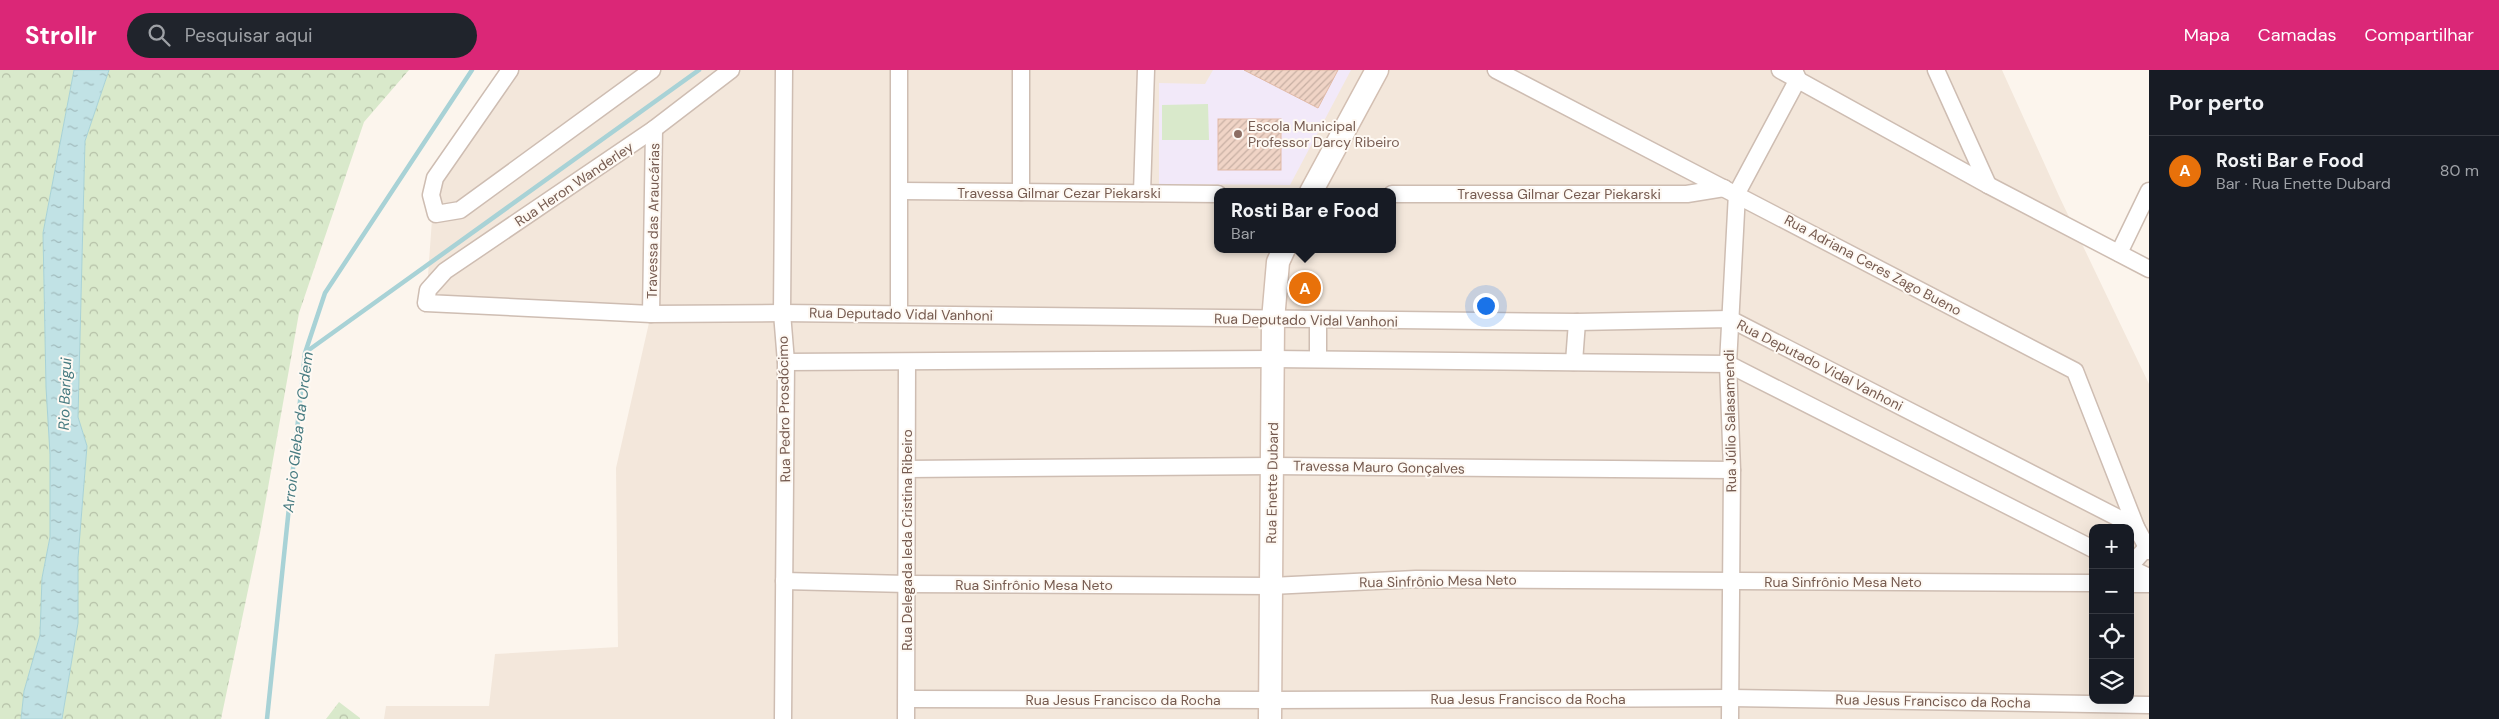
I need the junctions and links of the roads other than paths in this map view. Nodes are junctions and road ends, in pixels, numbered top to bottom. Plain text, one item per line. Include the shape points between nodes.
1 (510, 70) edge
2 (652, 70) edge
3 (731, 70) edge
4 (784, 70) edge
5 (899, 70) edge
6 (1021, 70) edge
7 (1146, 70) edge
8 (1377, 70) edge
9 (1496, 70) edge
10 (1780, 70) edge
11 (1936, 70) edge
12 (1796, 74) edge
13 (654, 129) junction
14 (1988, 185) junction
15 (1313, 188) edge
16 (1731, 191) junction
17 (2149, 191) edge
18 (901, 192) junction
19 (1021, 192) junction
20 (1142, 193) junction
21 (1214, 194) edge
22 (1396, 194) edge
23 (1282, 253) edge
24 (2119, 253) junction
25 (2149, 269) edge
26 (426, 303) joint
27 (782, 313) junction
28 (652, 314) junction
29 (899, 314) junction
30 (1730, 319) junction
31 (1273, 320) junction
32 (1318, 320) junction
33 (1577, 322) junction
34 (1273, 359) junction
35 (1318, 359) junction
36 (786, 362) junction
37 (907, 362) junction
38 (1574, 362) junction
39 (1728, 364) junction
40 (1273, 466) junction
41 (907, 469) junction
42 (1732, 470) junction
43 (2136, 527) junction
44 (2089, 547) edge
45 (2148, 549) edge
46 (2134, 563) edge
47 (2134, 569) edge
48 (2149, 576) edge
49 (784, 581) junction
50 (1730, 582) junction
51 (2089, 583) edge
52 (907, 584) junction
53 (2134, 584) edge
54 (2149, 584) edge
55 (1271, 586) junction
56 (1731, 698) junction
57 (907, 699) junction
58 (2149, 705) edge
59 (1270, 710) edge
60 (783, 719) edge
61 (906, 719) edge
62 (1730, 719) edge

1 - 2 street via 435,178 431,195 436,214 460,210
3 - 13 street, Rua Heron Wanderley
4 - 27 street, Rua Pedro Prosdócimo
5 - 18 street
6 - 19 street
7 - 20 street
8 - 15 street
9 - 16 street, Rua Adriana Ceres Zago Bueno
10 - 12 street
11 - 14 street
12 - 14 street
12 - 16 street, Rua Júlio Salasamendi
13 - 26 street, Rua Heron Wanderley via 445,271 428,290
13 - 28 street, Travessa das Araucárias
14 - 24 street
16 - 22 street, Travessa Gilmar Cezar Piekarski via 1687,194
16 - 30 street, Rua Júlio Salasamendi
16 - 43 street, Rua Adriana Ceres Zago Bueno via 2075,371
17 - 24 street
18 - 19 street, Travessa Gilmar Cezar Piekarski
18 - 29 street
19 - 20 street, Travessa Gilmar Cezar Piekarski
20 - 21 street, Travessa Gilmar Cezar Piekarski
23 - 31 street, Rua Enette Dubard via 1278,262
24 - 25 street
26 - 28 street, Rua Deputado Vidal Vanhoni
27 - 28 street, Rua Deputado Vidal Vanhoni
27 - 29 street, Rua Deputado Vidal Vanhoni
27 - 36 street, Rua Pedro Prosdócimo
29 - 31 street, Rua Deputado Vidal Vanhoni
30 - 33 street, Rua Deputado Vidal Vanhoni
30 - 39 street, Rua Júlio Salasamendi
30 - 43 street, Rua Deputado Vidal Vanhoni
31 - 32 street, Rua Deputado Vidal Vanhoni
31 - 34 street, Rua Enette Dubard
32 - 33 street, Rua Deputado Vidal Vanhoni
32 - 35 street
33 - 38 street
34 - 35 street
34 - 37 street
34 - 40 street, Rua Enette Dubard
35 - 38 street
36 - 37 street
36 - 49 street, Rua Pedro Prosdócimo
37 - 41 street, Rua Delegada Ieda Cristina Ribeiro
38 - 39 street
39 - 42 street, Rua Júlio Salasamendi
39 - 44 street
40 - 41 street, Travessa Mauro Gonçalves
40 - 42 street, Travessa Mauro Gonçalves
40 - 55 street, Rua Enette Dubard
41 - 52 street, Rua Delegada Ieda Cristina Ribeiro
42 - 50 street, Rua Júlio Salasamendi
43 - 45 street, Rua Adriana Ceres Zago Bueno
45 - 46 street
47 - 48 street
49 - 52 street, Rua Sinfrônio Mesa Neto
49 - 60 street, Rua Pedro Prosdócimo
50 - 51 street, Rua Sinfrônio Mesa Neto
50 - 55 street, Rua Sinfrônio Mesa Neto via 1416,579
50 - 56 street, Rua Júlio Salasamendi
52 - 55 street, Rua Sinfrônio Mesa Neto
52 - 57 street, Rua Delegada Ieda Cristina Ribeiro
53 - 54 street
55 - 59 street, Rua Enette Dubard
56 - 58 street, Rua Jesus Francisco da Rocha
56 - 59 street, Rua Jesus Francisco da Rocha
56 - 62 street, Rua Júlio Salasamendi
57 - 59 street, Rua Jesus Francisco da Rocha
57 - 61 street, Rua Delegada Ieda Cristina Ribeiro

